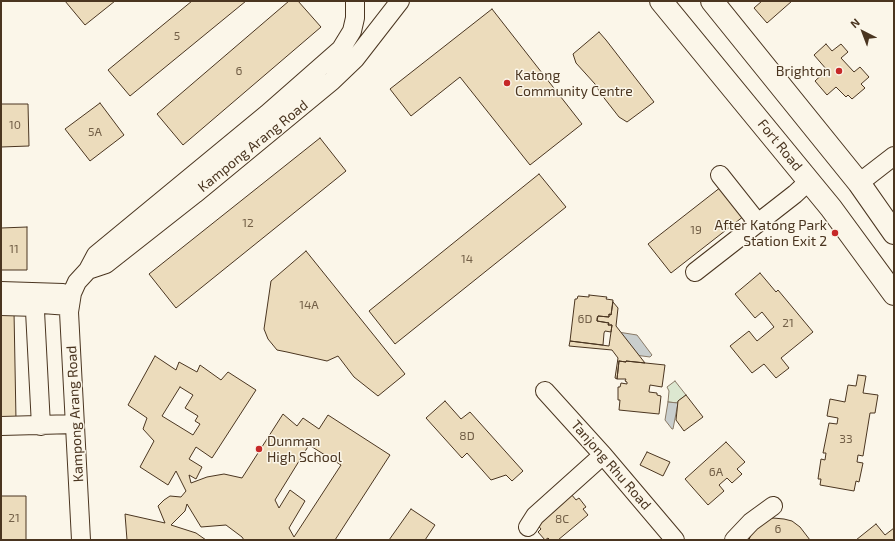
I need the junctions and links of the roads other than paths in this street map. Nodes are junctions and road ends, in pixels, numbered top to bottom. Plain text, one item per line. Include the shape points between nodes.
1 (355, 1) edge
2 (400, 1) edge
3 (661, 1) edge
4 (712, 1) edge
5 (894, 156) edge
6 (720, 175) dead end
7 (809, 181) junction
8 (858, 183) junction
9 (758, 223) junction
10 (894, 233) edge
11 (88, 270) junction
12 (695, 272) dead end
13 (1, 291) edge
14 (894, 294) edge
15 (70, 299) junction
16 (1, 306) edge
17 (37, 307) junction
18 (546, 391) dead end
19 (75, 424) junction
20 (1, 426) edge
21 (40, 426) junction
22 (603, 455) junction
23 (773, 506) dead end
24 (528, 527) dead end
25 (81, 540) edge
26 (675, 540) edge
27 (734, 540) edge

1 - 11 street, Kampong Arang Road via 352,31 341,49 96,255
2 - 11 street, Kampong Arang Road via 355,59 332,81 106,264
3 - 7 main road, Fort Road
4 - 8 main road
5 - 8 street
6 - 9 street
7 - 9 street
7 - 14 main road, Fort Road
8 - 10 main road
9 - 12 street
11 - 15 street, Kampong Arang Road via 77,282
13 - 15 street
15 - 17 street
15 - 19 street, Kampong Arang Road
16 - 17 street
17 - 21 street via 35,311
18 - 22 street, Tanjong Rhu Road
19 - 21 street
19 - 25 street, Kampong Arang Road
20 - 21 street
22 - 24 street via 535,516
22 - 26 street, Tanjong Rhu Road
23 - 27 street via 751,522

